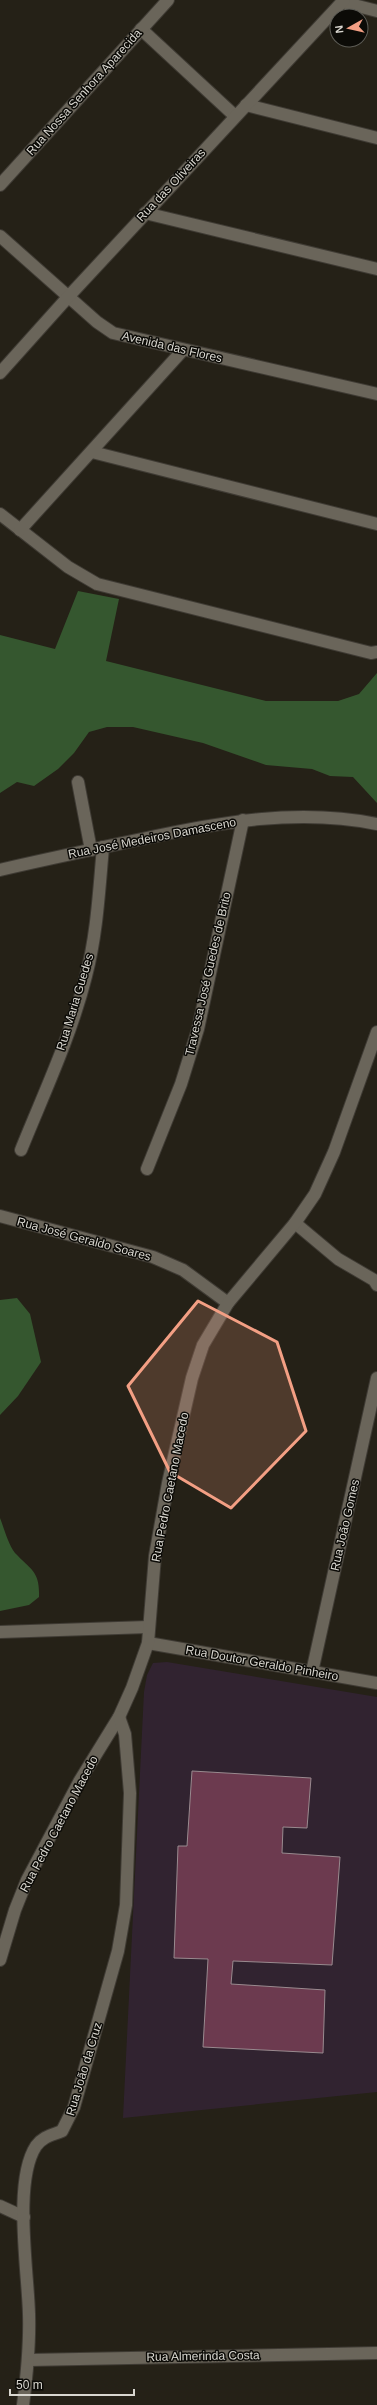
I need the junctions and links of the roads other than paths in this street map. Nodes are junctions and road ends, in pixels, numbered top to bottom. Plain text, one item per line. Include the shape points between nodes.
1 (168, 0) edge
2 (343, 1) edge
3 (377, 10) edge
4 (141, 29) junction
5 (246, 105) junction
6 (236, 116) junction
7 (377, 138) edge
8 (0, 185) edge
9 (145, 213) junction
10 (0, 236) edge
11 (377, 269) edge
12 (69, 296) junction
13 (184, 350) junction
14 (0, 373) edge
15 (377, 394) edge
16 (92, 452) junction
17 (0, 514) edge
18 (377, 524) edge
19 (20, 530) junction
20 (377, 652) edge
21 (78, 782) dead end
22 (243, 820) junction
23 (377, 824) edge
24 (97, 848) junction
25 (0, 870) edge
26 (377, 1032) edge
27 (21, 1150) dead end
28 (147, 1169) dead end
29 (0, 1216) edge
30 (295, 1223) junction
31 (377, 1285) edge
32 (228, 1303) junction
33 (377, 1378) edge
34 (148, 1627) junction
35 (0, 1632) edge
36 (148, 1643) junction
37 (312, 1672) junction
38 (377, 1683) edge
39 (119, 1717) junction
40 (0, 1960) edge
41 (0, 2206) edge
42 (24, 2216) junction
43 (377, 2353) edge
44 (29, 2360) junction
45 (23, 2405) edge

1 - 4 street, Rua Nossa Senhora Aparecida
2 - 3 street
2 - 5 street, Rua das Oliveiras
4 - 6 street
4 - 8 street, Rua Nossa Senhora Aparecida
5 - 6 street, Rua das Oliveiras
5 - 7 street
6 - 9 street, Rua das Oliveiras
9 - 11 street
9 - 12 street, Rua das Oliveiras
10 - 12 street, Avenida das Flores
12 - 13 street, Avenida das Flores via 113,333
12 - 14 street, Rua das Oliveiras
13 - 15 street, Avenida das Flores
13 - 16 street
16 - 18 street
16 - 19 street
17 - 19 street
19 - 20 street via 68,568 97,584 371,653
21 - 24 street, Rua Maria Guedes
22 - 23 street, Rua José Medeiros Damasceno via 329,818
22 - 24 street, Rua José Medeiros Damasceno
22 - 28 street, Travessa José Guedes de Brito via 198,1029 181,1084
24 - 25 street, Rua José Medeiros Damasceno
24 - 27 street, Rua Maria Guedes via 96,925 86,977
26 - 30 street, Rua Pedro Caetano Macedo via 334,1152 315,1194
29 - 32 street, Rua José Geraldo Soares via 153,1257 183,1270
30 - 31 street via 323,1248 374,1280
30 - 32 street, Rua Pedro Caetano Macedo
32 - 34 street, Rua Pedro Caetano Macedo via 203,1345 192,1378 168,1483 155,1556
33 - 37 street, Rua João Gomes
34 - 35 street
34 - 36 street, Rua Pedro Caetano Macedo
36 - 37 street, Rua Doutor Geraldo Pinheiro
36 - 39 street, Rua Pedro Caetano Macedo
37 - 38 street, Rua Doutor Geraldo Pinheiro
39 - 40 street, Rua Pedro Caetano Macedo via 79,1782 27,1880
39 - 42 street, Rua João da Cruz via 125,1734 130,1793 129,1879 121,1936 74,2107 62,2131 43,2139 30,2160 24,2190
41 - 42 street
42 - 44 street, Rua João da Cruz
43 - 44 street, Rua Almerinda Costa
44 - 45 street, Rua João da Cruz

